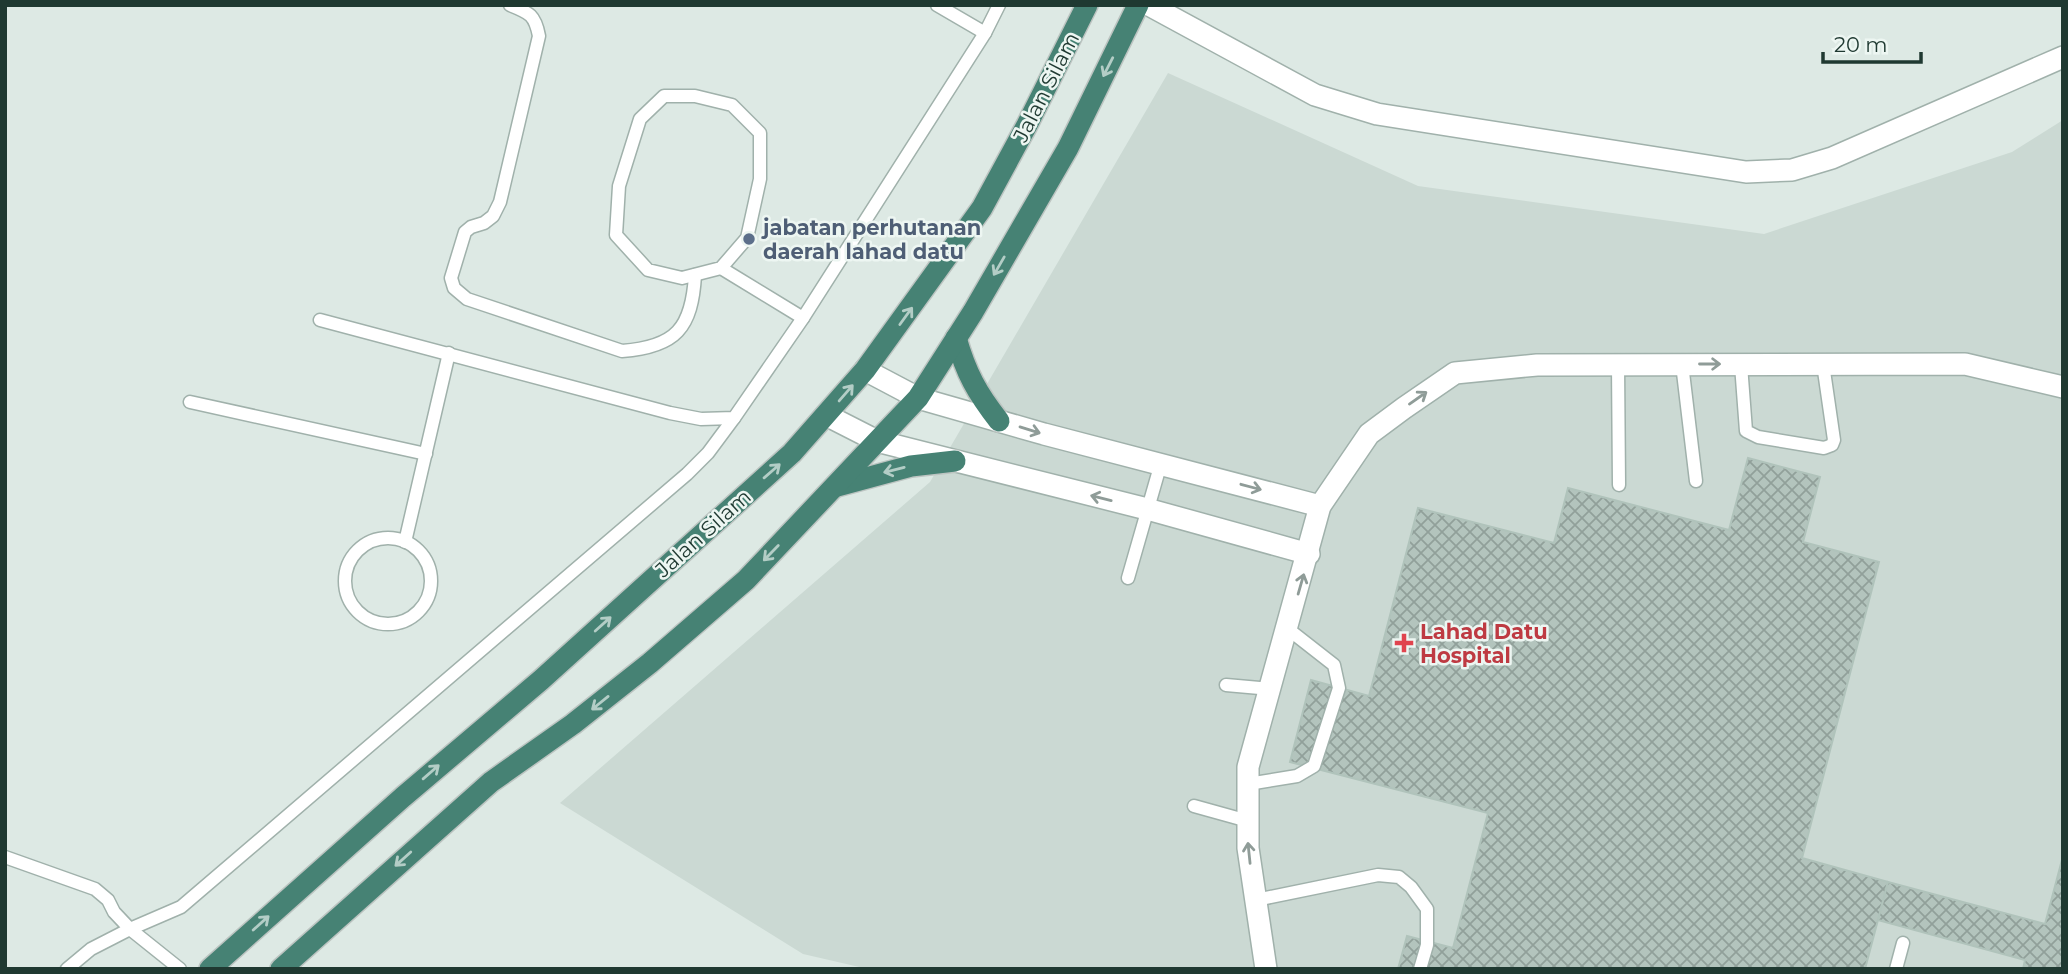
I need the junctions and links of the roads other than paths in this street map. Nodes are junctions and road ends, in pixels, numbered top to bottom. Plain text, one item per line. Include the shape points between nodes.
1 (510, 5) edge
2 (937, 5) edge
3 (999, 5) edge
4 (1087, 5) edge
5 (1138, 5) edge
6 (1149, 5) edge
7 (985, 33) junction
8 (2063, 57) edge
9 (721, 268) junction
10 (695, 275) junction
11 (803, 318) junction
12 (320, 320) dead end
13 (956, 338) junction
14 (449, 353) junction
15 (1824, 364) junction
16 (1618, 365) junction
17 (1682, 365) junction
18 (1741, 365) junction
19 (866, 370) junction
20 (2063, 387) edge
21 (918, 398) junction
22 (190, 402) dead end
23 (826, 415) junction
24 (734, 418) junction
25 (999, 421) junction
26 (877, 441) junction
27 (426, 454) junction
28 (955, 461) junction
29 (1161, 463) junction
30 (1696, 481) dead end
31 (1619, 485) dead end
32 (835, 486) junction
33 (1320, 506) junction
34 (1147, 509) junction
35 (405, 542) junction
36 (1309, 554) junction
37 (1128, 578) dead end
38 (1288, 629) junction
39 (1226, 685) dead end
40 (1271, 689) junction
41 (1248, 784) junction
42 (1194, 806) dead end
43 (1248, 821) junction
44 (5, 856) edge
45 (1256, 900) junction
46 (130, 929) junction
47 (1903, 943) dead end
48 (67, 969) edge
49 (180, 969) edge
50 (210, 969) edge
51 (281, 969) edge
52 (1266, 969) edge
53 (1420, 969) edge
54 (1896, 969) edge

1 - 10 lane via 536,21 540,36 500,202 494,216 465,232 451,278 454,288 467,299 622,351 648,349 687,322
2 - 7 lane
3 - 7 lane
19 -> 4 highway, Jalan Silam via 982,208
5 -> 13 highway via 1068,148
6 - 8 street via 1315,95 1377,114 1746,172 1792,170 1832,158
7 - 11 lane
9 - 10 lane
9 - 10 lane via 747,238 760,179 760,133 732,104 695,96 664,96 640,119 619,186 615,235 648,270 682,278
9 - 11 lane
11 - 24 lane
12 - 14 lane
13 - 21 highway
13 - 25 highway via 965,369
14 - 24 lane via 670,413 701,419
14 - 27 lane
15 - 18 street
15 - 18 lane via 1834,440 1824,448 1746,431
15 - 20 street via 1965,364
16 - 17 street
16 - 31 lane
33 -> 16 street via 1369,434 1455,373 1537,365
17 -> 18 street
17 - 30 lane
19 - 21 street
23 -> 19 highway, Jalan Silam
21 - 25 street
21 - 26 highway
22 - 27 lane
23 - 26 street
50 -> 23 highway, Jalan Silam via 601,626 792,453
24 - 46 lane via 687,474 192,898
25 -> 29 street
26 - 28 street
26 - 32 highway
27 - 35 lane
28 -> 32 highway via 911,466
34 -> 28 street
29 -> 33 street
29 - 34 lane
32 -> 51 highway via 736,588 595,707 492,782
33 - 36 street
34 - 36 street
34 - 37 lane
35 - 35 lane via 426,562 430,590 424,605 399,623 383,625 368,620 348,598 346,569 363,545 377,539
38 -> 36 street
38 - 40 street
38 - 41 lane via 1334,665 1339,688 1314,766 1297,776
39 - 40 lane
40 - 41 street via 1248,767
41 - 43 street
42 - 43 lane
45 -> 43 street
44 - 46 lane via 95,889
45 - 52 street
45 - 53 lane via 1378,874 1399,877 1427,909 1427,945
46 - 48 lane via 91,949
46 - 49 lane
47 - 54 lane

